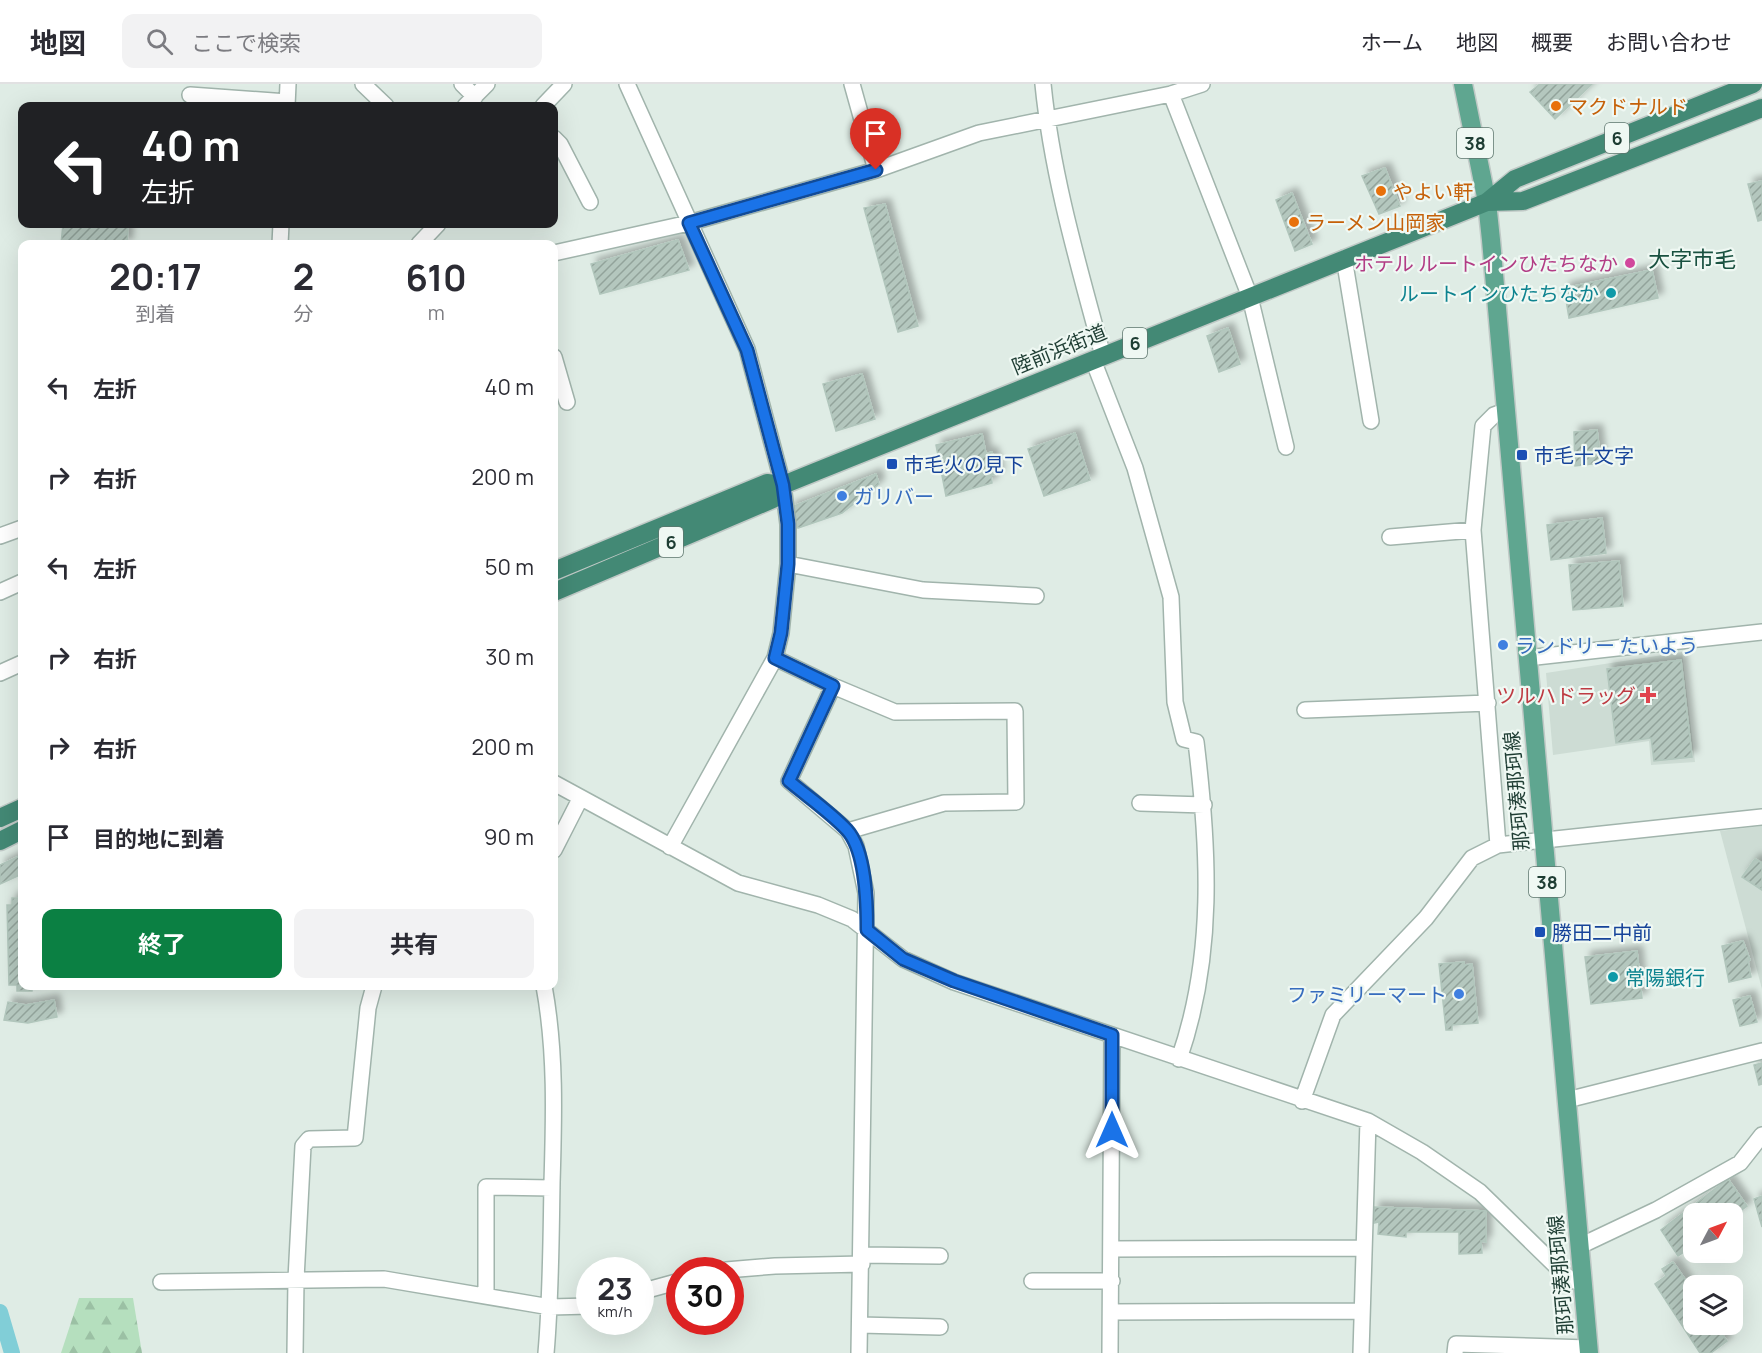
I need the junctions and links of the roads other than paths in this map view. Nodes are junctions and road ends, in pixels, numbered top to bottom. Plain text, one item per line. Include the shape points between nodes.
1 (288, 84) edge
2 (363, 84) edge
3 (462, 84) edge
4 (487, 84) edge
5 (564, 84) edge
6 (627, 84) edge
7 (852, 84) edge
8 (1043, 84) edge
9 (1202, 84) edge
10 (1463, 84) edge
11 (1753, 84) edge
12 (1171, 94) junction
13 (190, 95) dead end
14 (470, 101) edge
15 (265, 102) edge
16 (287, 102) edge
17 (382, 102) edge
18 (547, 102) edge
19 (1762, 108) edge
20 (1047, 120) junction
21 (558, 142) edge
22 (876, 170) junction
23 (590, 202) dead end
24 (1487, 202) junction
25 (689, 223) junction
26 (434, 228) edge
27 (423, 240) edge
28 (558, 252) edge
29 (1344, 258) junction
30 (1250, 297) junction
31 (1098, 358) junction
32 (558, 371) edge
33 (567, 402) dead end
34 (1505, 411) junction
35 (1371, 421) dead end
36 (1286, 447) dead end
37 (783, 485) junction
38 (18, 529) edge
39 (1473, 530) junction
40 (0, 536) edge
41 (1390, 537) dead end
42 (788, 564) junction
43 (558, 569) edge
44 (18, 584) edge
45 (558, 590) edge
46 (0, 592) edge
47 (1036, 596) dead end
48 (1762, 632) edge
49 (775, 658) junction
50 (1527, 658) junction
51 (18, 665) edge
52 (0, 673) edge
53 (833, 686) junction
54 (1488, 703) junction
55 (1305, 710) dead end
56 (558, 785) edge
57 (580, 799) junction
58 (1140, 803) dead end
59 (1204, 805) junction
60 (18, 810) edge
61 (1762, 817) edge
62 (0, 818) edge
63 (848, 831) junction
64 (18, 832) edge
65 (0, 841) edge
66 (1543, 841) junction
67 (558, 842) edge
68 (1498, 845) junction
69 (670, 847) junction
70 (867, 930) junction
71 (373, 990) edge
72 (545, 990) edge
73 (1112, 1035) junction
74 (1762, 1051) edge
75 (1179, 1059) junction
76 (1567, 1100) junction
77 (1302, 1101) junction
78 (1368, 1121) junction
79 (1762, 1135) edge
80 (552, 1188) junction
81 (1581, 1246) junction
82 (1362, 1248) junction
83 (1112, 1249) junction
84 (940, 1256) dead end
85 (862, 1260) junction
86 (744, 1269) edge
87 (296, 1279) junction
88 (1032, 1281) dead end
89 (1112, 1281) junction
90 (161, 1282) dead end
91 (1583, 1284) junction
92 (486, 1296) junction
93 (576, 1306) edge
94 (550, 1307) junction
95 (1360, 1311) junction
96 (1111, 1312) junction
97 (861, 1325) junction
98 (940, 1327) dead end
99 (1589, 1351) edge
100 (296, 1353) edge
101 (546, 1353) edge
102 (859, 1353) edge
103 (1110, 1353) edge
104 (1361, 1353) edge
105 (1455, 1353) edge

1 - 16 street
2 - 17 street
3 - 14 street
4 - 14 street
5 - 18 street
6 - 25 street
7 - 22 street
8 - 20 street
9 - 12 street
10 - 24 main road, 那珂湊那珂線 / 38
11 - 24 highway, 陸前浜街道 / 6 via 1515,179
12 - 20 street
12 - 30 street
13 - 15 street
19 - 24 highway, 陸前浜街道 / 6 via 1523,201
20 - 22 street via 979,133
20 - 31 street
21 - 23 street
22 - 25 street
24 - 29 highway, 陸前浜街道 / 6
24 - 34 main road, 那珂湊那珂線 / 38
25 - 28 street
25 - 37 street via 747,350
26 - 27 street
29 - 30 highway, 陸前浜街道 / 6
29 - 35 street
30 - 31 highway, 陸前浜街道 / 6
30 - 36 street
31 - 37 highway, 陸前浜街道 / 6
31 - 59 street via 1135,468 1171,597 1175,702 1184,739 1196,742
32 - 33 street
34 - 39 street via 1483,426
34 - 50 main road, 那珂湊那珂線 / 38
37 - 42 street
37 - 43 highway, 陸前浜街道 / 6 via 767,483
37 - 45 highway, 陸前浜街道 / 6 via 773,499
38 - 40 street
39 - 41 street
39 - 54 street
42 - 47 street via 923,590
42 - 49 street
44 - 46 street
48 - 50 street
49 - 53 street
49 - 69 street
50 - 66 main road, 那珂湊那珂線 / 38
51 - 52 street
53 - 63 street via 789,781
53 - 63 street via 895,712 1015,711 1016,802 944,803
54 - 55 street
54 - 68 street
56 - 57 street
57 - 67 street
57 - 69 street
58 - 59 street
59 - 75 street via 1207,872 1203,966
60 - 62 highway
61 - 66 street
63 - 70 street via 856,846 867,892
64 - 65 highway
66 - 68 street
66 - 76 main road, 那珂湊那珂線 / 38
68 - 77 street via 1472,858 1426,918 1334,1015
69 - 70 street via 738,883 818,905
70 - 73 street via 903,959 944,977
70 - 85 street
71 - 87 street via 355,1138 309,1139 303,1146
72 - 80 street via 552,1035
73 - 75 street
73 - 83 street
74 - 76 street
75 - 77 street
76 - 81 main road, 那珂湊那珂線 / 38
77 - 78 street
78 - 82 street
78 - 91 street via 1480,1191 1569,1279
79 - 81 street via 1740,1163
80 - 92 street via 486,1186
80 - 94 street
81 - 91 main road, 那珂湊那珂線 / 38
82 - 83 street
82 - 95 street
83 - 89 street
84 - 85 street
85 - 86 street
85 - 97 street
87 - 90 street
87 - 92 street via 384,1279
87 - 100 street
88 - 89 street
89 - 96 street
91 - 99 main road, 那珂湊那珂線 / 38
92 - 94 street
93 - 94 street
94 - 101 street
95 - 96 street
95 - 104 street
96 - 103 street
97 - 98 street
97 - 102 street
99 - 105 street via 1456,1344

